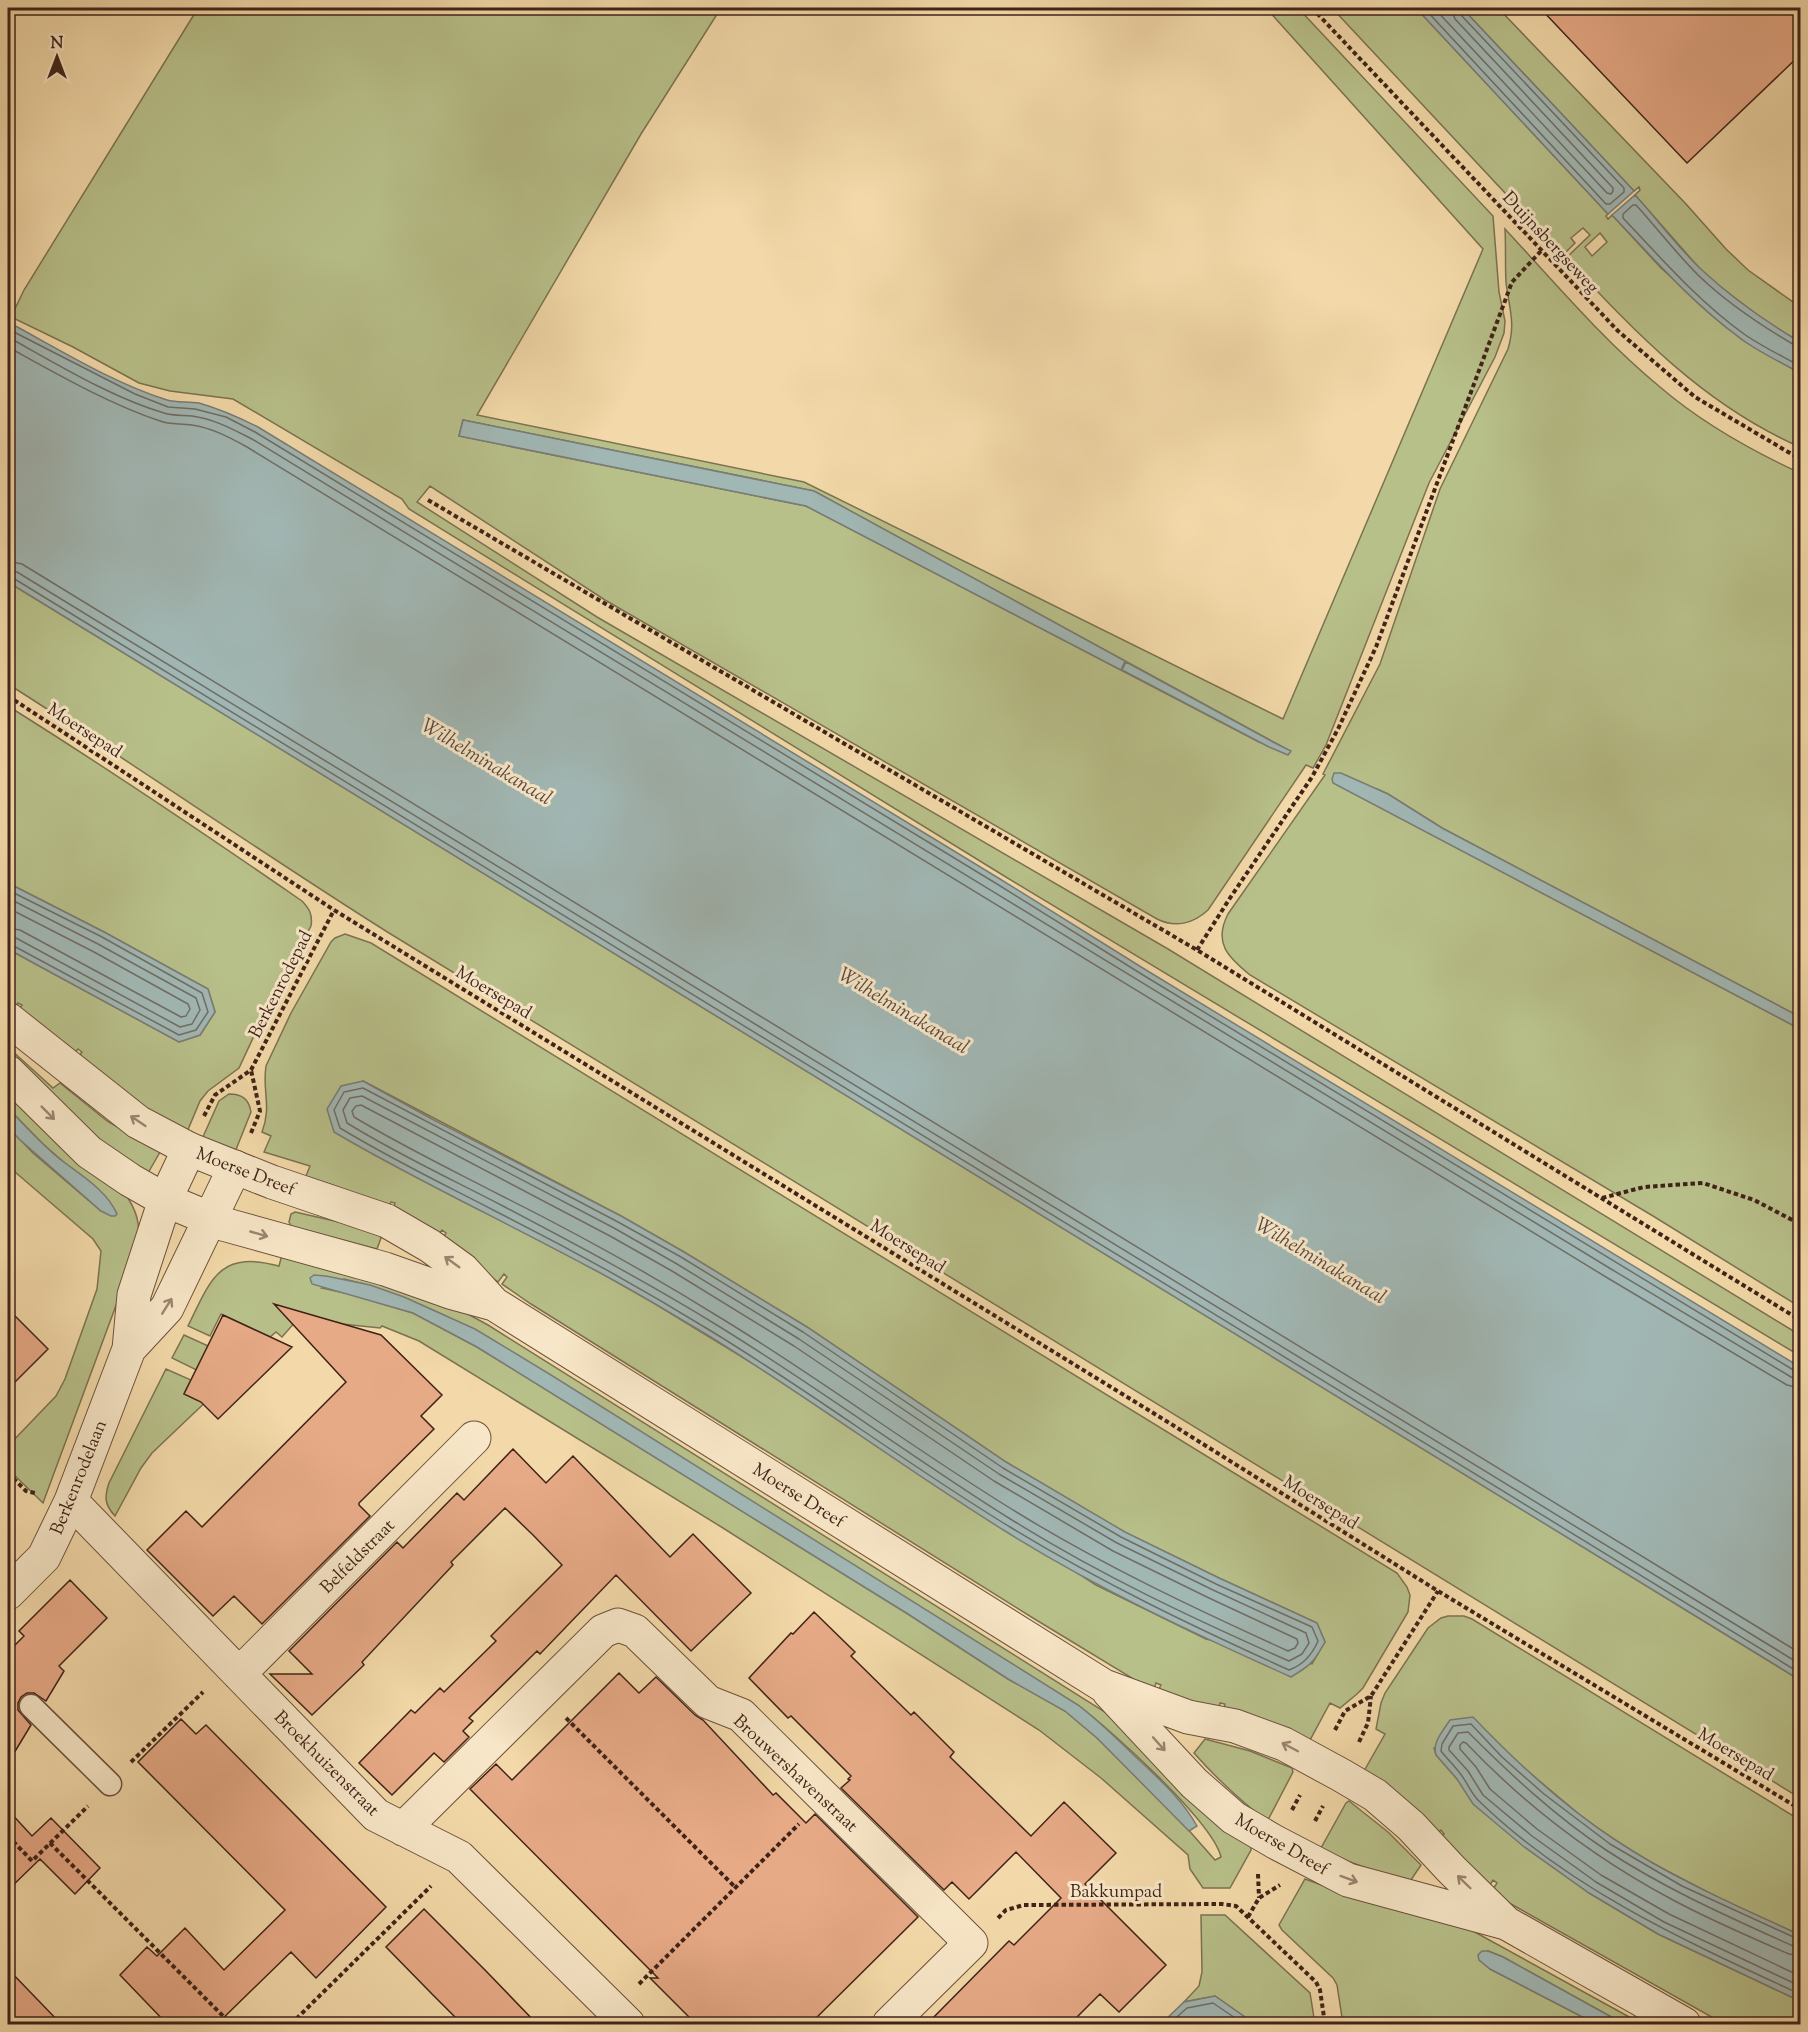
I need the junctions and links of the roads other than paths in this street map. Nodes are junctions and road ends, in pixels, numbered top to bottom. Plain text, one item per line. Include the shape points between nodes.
1 (8, 1019) edge
2 (8, 1072) edge
3 (189, 1149) junction
4 (235, 1167) junction
5 (165, 1200) junction
6 (210, 1218) junction
7 (494, 1304) junction
8 (129, 1350) junction
9 (474, 1438) dead end
10 (71, 1501) junction
11 (8, 1593) edge
12 (239, 1674) junction
13 (1104, 1686) junction
14 (31, 1706) dead end
15 (110, 1784) dead end
16 (403, 1829) junction
17 (1506, 1923) junction
18 (620, 2018) edge
19 (889, 2025) edge
20 (1684, 2025) edge

3 -> 1 street, Moerse Dreef via 138,1122
2 -> 5 street, Moerse Dreef via 89,1152
3 - 4 street, Moerse Dreef
3 - 5 street, Berkenrodelaan
4 - 6 street, Berkenrodelaan
7 -> 4 street, Moerse Dreef via 463,1270 387,1221
5 - 6 street, Moerse Dreef
5 - 8 street, Berkenrodelaan via 134,1295
6 -> 7 street, Moerse Dreef
8 -> 6 street, Berkenrodelaan via 167,1308
7 - 13 street, Moerse Dreef
8 - 10 street, Berkenrodelaan
9 - 12 street, Belfeldstraat
10 - 11 street, Berkenrodelaan via 44,1557
10 - 12 street, Broekhuizenstraat
12 - 16 street, Broekhuizenstraat via 376,1815
17 -> 13 street, Moerse Dreef via 1375,1795 1284,1744 1235,1726 1188,1717
13 -> 17 street, Moerse Dreef via 1194,1783 1234,1818 1348,1880
14 - 15 lane
16 - 18 street, Broekhuizenstraat via 459,1857
16 - 19 street, Brouwershavenstraat via 603,1630 618,1624 635,1630 708,1702 741,1715 971,1943
17 - 20 street, Moerse Dreef

